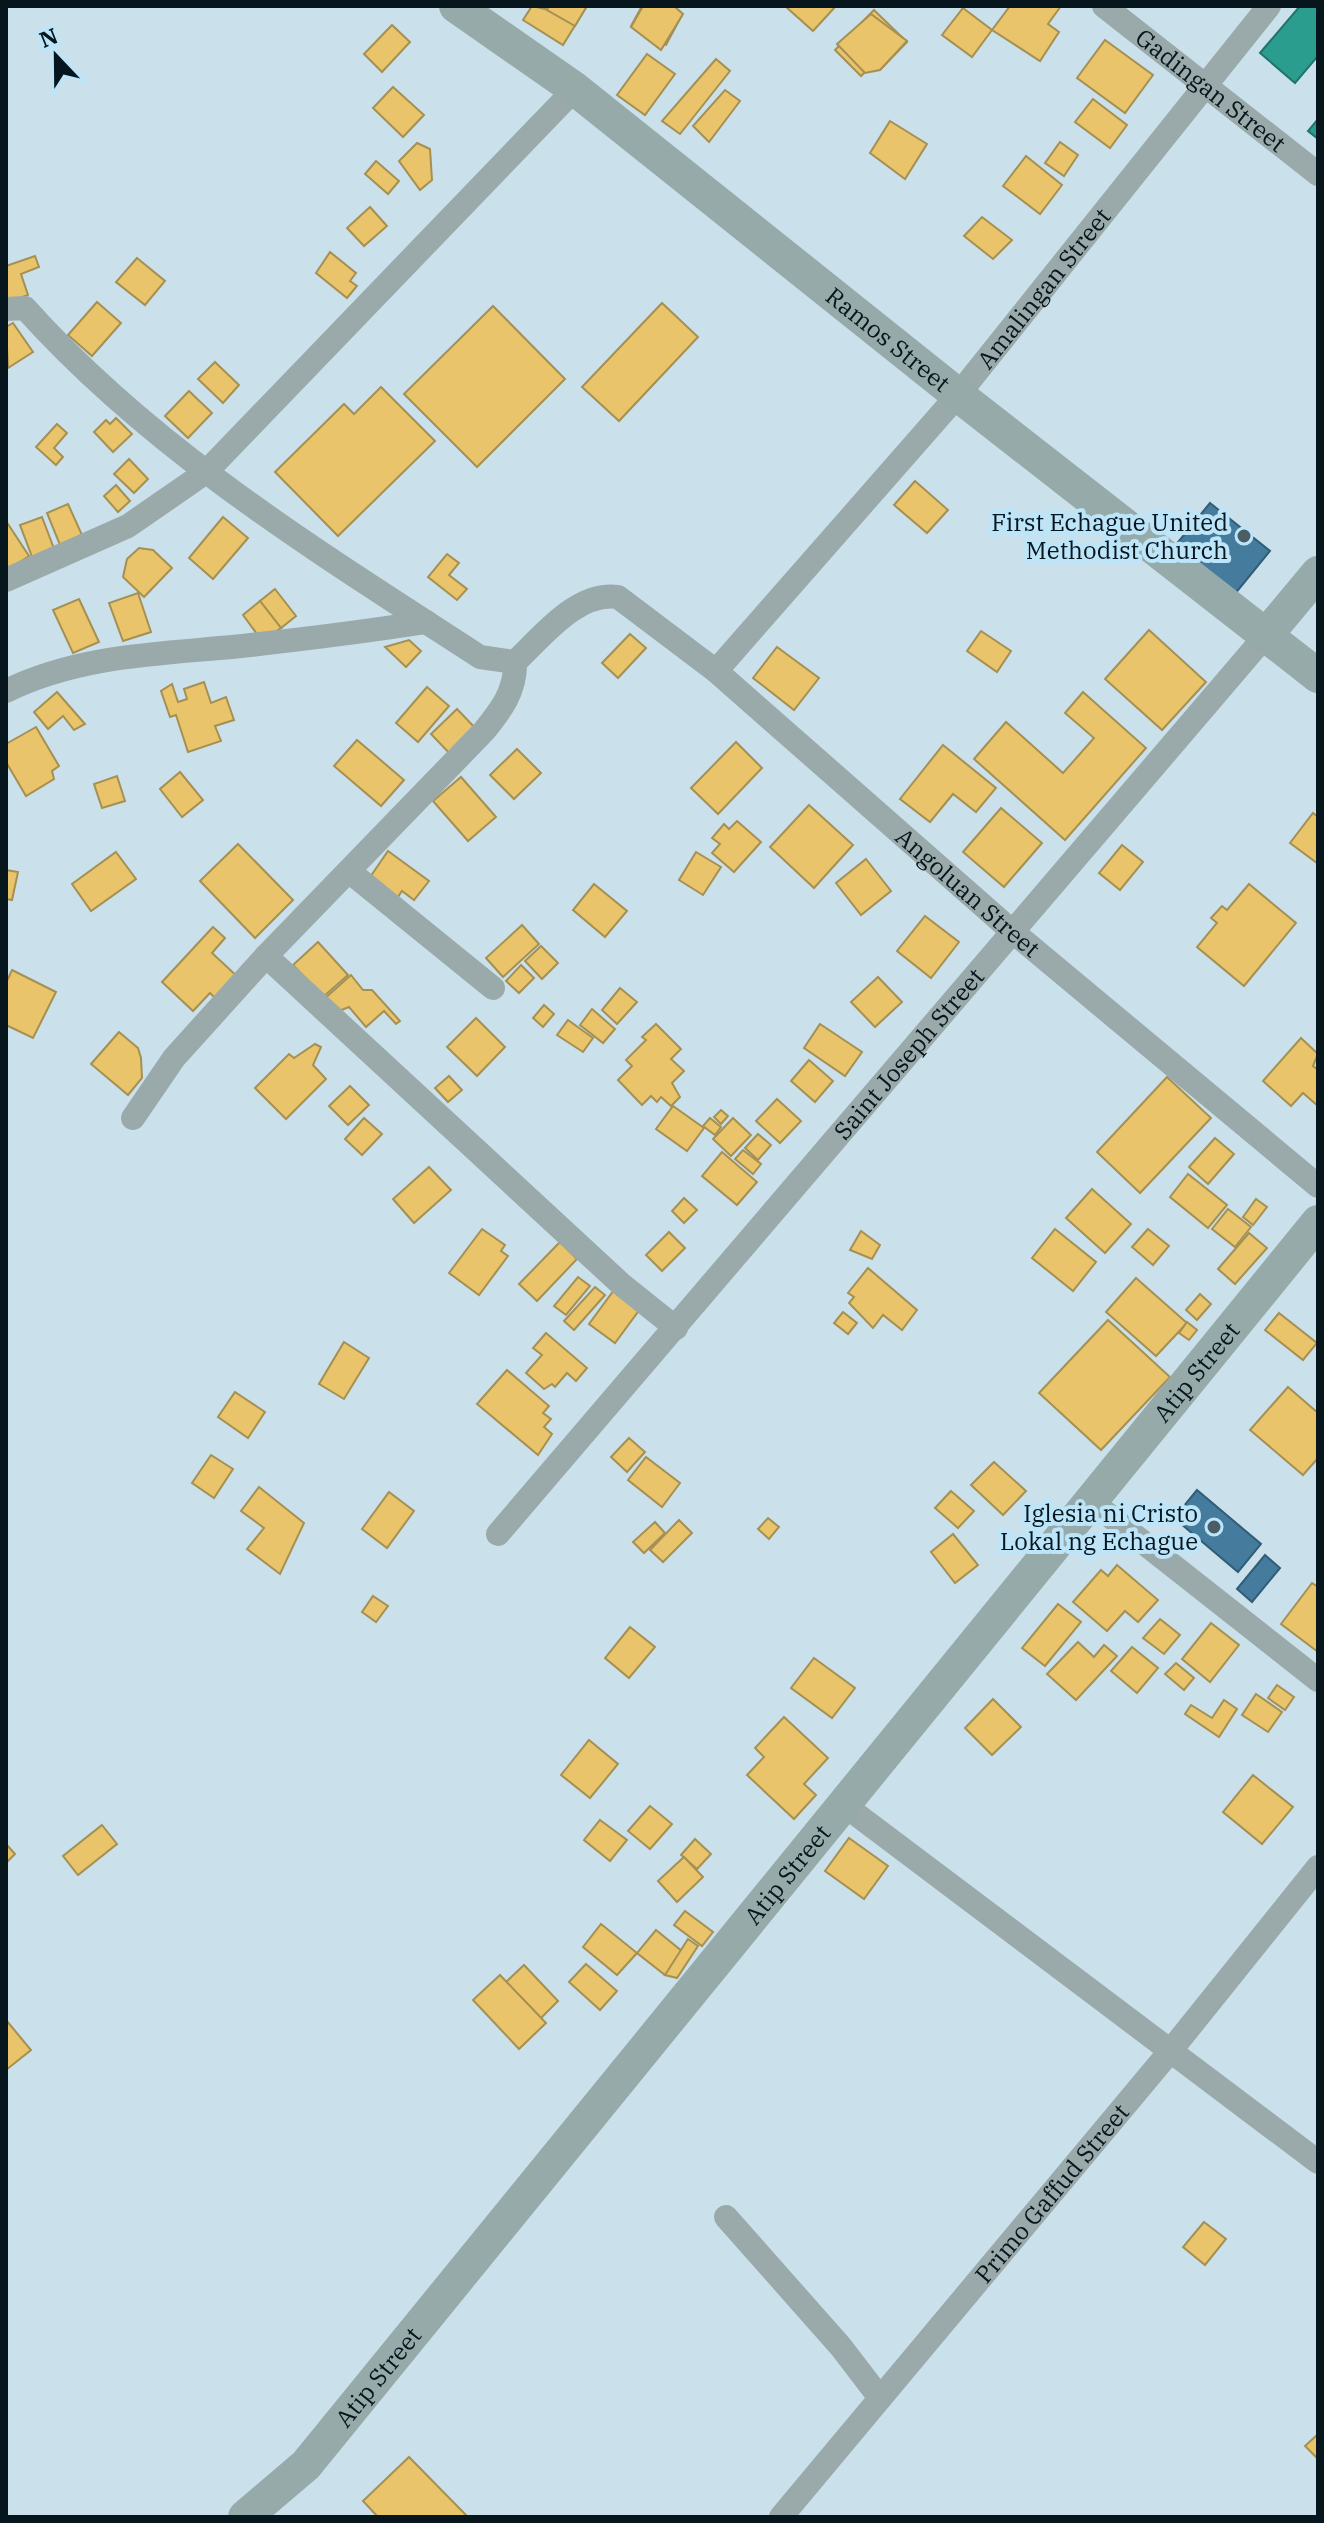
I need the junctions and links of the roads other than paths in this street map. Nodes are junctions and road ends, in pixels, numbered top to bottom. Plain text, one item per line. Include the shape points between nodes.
1 (456, 6) edge
2 (1104, 6) edge
3 (1269, 6) edge
4 (1205, 86) junction
5 (575, 89) junction
6 (1318, 174) edge
7 (6, 309) edge
8 (958, 395) junction
9 (206, 472) junction
10 (1318, 573) edge
11 (7, 579) edge
12 (426, 622) junction
13 (1267, 634) junction
14 (515, 662) junction
15 (716, 671) junction
16 (1318, 676) edge
17 (6, 691) edge
18 (350, 872) junction
19 (1013, 932) junction
20 (266, 956) junction
21 (493, 988) dead end
22 (133, 1118) dead end
23 (1318, 1186) edge
24 (1318, 1222) edge
25 (676, 1328) junction
26 (1092, 1502) junction
27 (498, 1534) dead end
28 (1318, 1680) edge
29 (844, 1805) junction
30 (1318, 1867) edge
31 (1172, 2049) junction
32 (1318, 2162) edge
33 (726, 2217) dead end
34 (880, 2398) junction
35 (245, 2517) edge
36 (781, 2517) edge

1 - 5 main road, Ramos Street
2 - 4 street, Gadingan Street
3 - 4 street, Amalingan Street
4 - 6 street, Gadingan Street
4 - 8 street, Amalingan Street
5 - 8 main road, Ramos Street
5 - 9 street
7 - 9 street via 25,308 97,382
8 - 13 main road, Ramos Street
8 - 15 street, Amalingan Street
9 - 11 street via 128,526
9 - 12 street
10 - 13 main road, Saint Joseph Street
12 - 14 street via 480,657
12 - 17 street via 108,659 65,668
13 - 16 main road, Ramos Street
13 - 19 street, Saint Joseph Street
14 - 15 street, Angoluan Street via 573,609 618,597
14 - 18 street via 505,704 484,731
15 - 19 street, Angoluan Street
18 - 20 street
18 - 21 street
19 - 23 street, Angoluan Street
19 - 25 street, Saint Joseph Street
20 - 22 street via 174,1058
20 - 25 street via 621,1284
24 - 26 main road, Atip Street
25 - 27 street, Saint Joseph Street
26 - 28 street
26 - 29 main road, Atip Street
29 - 31 street
29 - 35 main road, Atip Street via 306,2465
30 - 31 street, Primo Gaffud Street
31 - 32 street
31 - 34 street, Primo Gaffud Street
33 - 34 street
34 - 36 street, Primo Gaffud Street

